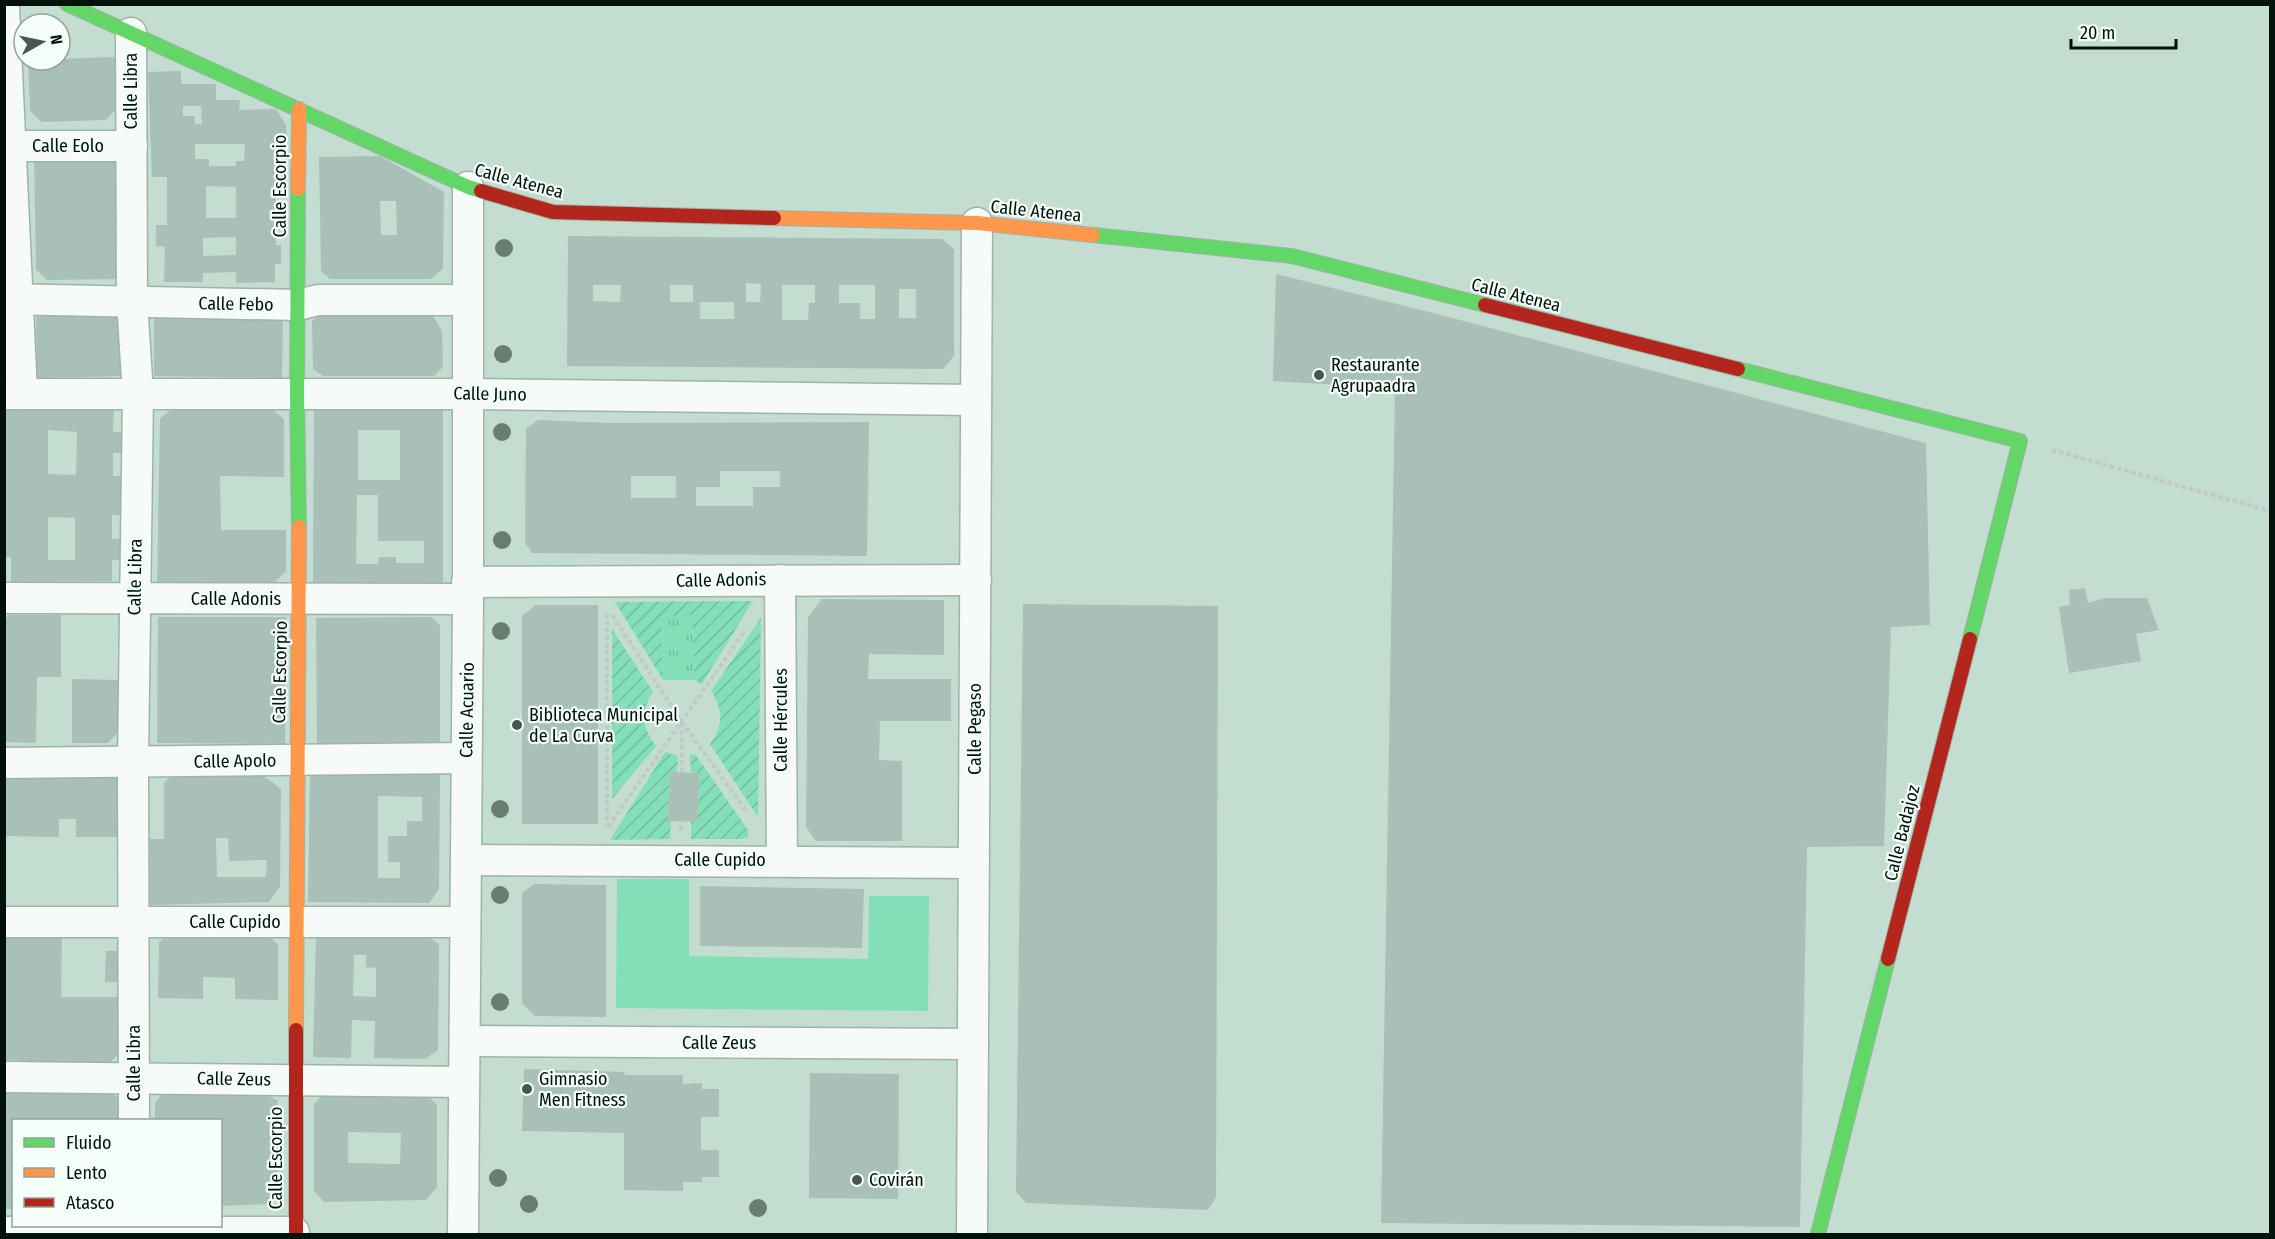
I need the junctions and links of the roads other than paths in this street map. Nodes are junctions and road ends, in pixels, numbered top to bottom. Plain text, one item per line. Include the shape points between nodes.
1 (67, 4) edge
2 (4, 6) edge
3 (131, 33) junction
4 (299, 109) junction
5 (8, 146) edge
6 (132, 146) junction
7 (468, 186) junction
8 (977, 223) junction
9 (11, 299) edge
10 (467, 300) junction
11 (132, 302) junction
12 (298, 305) junction
13 (13, 394) edge
14 (297, 394) junction
15 (468, 394) junction
16 (138, 395) junction
17 (976, 400) junction
18 (2020, 441) joint
19 (780, 580) junction
20 (976, 580) junction
21 (468, 590) junction
22 (4, 598) edge
23 (134, 598) junction
24 (300, 599) junction
25 (466, 758) junction
26 (296, 760) junction
27 (133, 762) junction
28 (4, 763) edge
29 (466, 860) junction
30 (782, 860) junction
31 (974, 862) junction
32 (4, 922) edge
33 (133, 922) junction
34 (296, 922) junction
35 (465, 922) junction
36 (465, 1041) junction
37 (972, 1044) junction
38 (4, 1077) edge
39 (134, 1078) junction
40 (294, 1080) junction
41 (464, 1082) junction
42 (134, 1119) edge
43 (135, 1231) edge
44 (4, 1232) edge
45 (295, 1233) edge
46 (463, 1234) edge
47 (972, 1234) edge
48 (1818, 1234) edge

1 - 3 street, Calle Atenea
2 - 5 street
3 - 4 street, Calle Atenea
3 - 6 street, Calle Libra
4 - 7 street, Calle Atenea
4 - 12 street, Calle Escorpio
5 - 6 street, Calle Eolo
5 - 9 street
6 - 11 street, Calle Libra
7 - 8 street, Calle Atenea via 553,212
7 - 10 street, Calle Acuario
8 - 17 street, Calle Pegaso
8 - 18 street, Calle Atenea via 1292,256
9 - 11 street, Calle Febo
9 - 13 street
10 - 12 street, Calle Febo via 318,300
10 - 15 street, Calle Acuario
11 - 12 street, Calle Febo
11 - 16 street, Calle Libra
12 - 14 street, Calle Escorpio
13 - 16 street, Calle Juno
14 - 15 street, Calle Juno
14 - 16 street, Calle Juno
14 - 24 street, Calle Escorpio
15 - 17 street, Calle Juno
15 - 21 street, Calle Acuario
16 - 23 street, Calle Libra
17 - 20 street, Calle Pegaso
18 - 48 street, Calle Badajoz
19 - 20 street, Calle Adonis
19 - 21 street, Calle Adonis
19 - 30 street, Calle Hércules
20 - 31 street, Calle Pegaso
21 - 24 street, Calle Adonis
21 - 25 street, Calle Acuario
22 - 23 street, Calle Adonis
23 - 24 street, Calle Adonis
23 - 27 street, Calle Libra
24 - 26 street, Calle Escorpio
25 - 26 street, Calle Apolo
25 - 29 street, Calle Acuario
26 - 27 street, Calle Apolo
26 - 34 street, Calle Escorpio
27 - 28 street, Calle Apolo
27 - 33 street, Calle Libra
29 - 30 street, Calle Cupido
29 - 35 street, Calle Acuario
30 - 31 street, Calle Cupido
31 - 37 street, Calle Pegaso
32 - 33 street, Calle Cupido
33 - 34 street, Calle Cupido
33 - 39 street, Calle Libra
34 - 35 street, Calle Cupido
34 - 40 street, Calle Escorpio
35 - 36 street, Calle Acuario
36 - 37 street, Calle Zeus
36 - 41 street, Calle Acuario
37 - 47 street, Calle Pegaso
38 - 39 street, Calle Zeus
39 - 40 street, Calle Zeus
39 - 42 street, Calle Libra
40 - 41 street, Calle Zeus
40 - 45 street, Calle Escorpio
41 - 46 street, Calle Acuario
43 - 44 street
43 - 45 street

